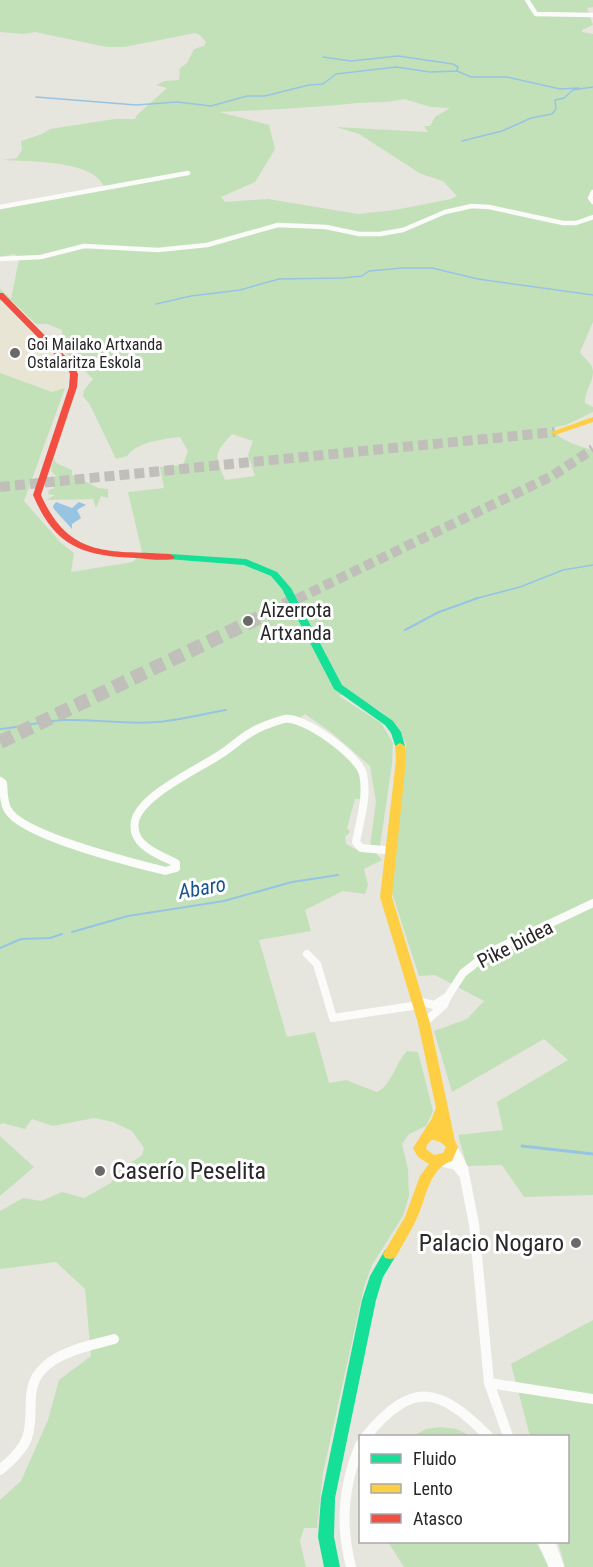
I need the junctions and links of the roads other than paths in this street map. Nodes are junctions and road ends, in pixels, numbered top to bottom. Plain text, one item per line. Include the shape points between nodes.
1 (527, 0) edge
2 (593, 15) edge
3 (188, 173) dead end
4 (593, 192) edge
5 (593, 202) edge
6 (0, 207) edge
7 (593, 218) edge
8 (0, 259) edge
9 (0, 295) edge
10 (593, 419) edge
11 (593, 429) edge
12 (0, 781) edge
13 (384, 850) dead end
14 (593, 903) edge
15 (307, 954) dead end
16 (448, 996) junction
17 (419, 1003) junction
18 (424, 1023) junction
19 (440, 1106) junction
20 (427, 1136) junction
21 (450, 1144) junction
22 (420, 1152) junction
23 (439, 1161) junction
24 (464, 1176) junction
25 (420, 1183) junction
26 (114, 1339) dead end
27 (489, 1383) junction
28 (593, 1399) edge
29 (368, 1435) edge
30 (486, 1435) edge
31 (507, 1435) edge
32 (359, 1448) edge
33 (0, 1470) edge
34 (543, 1543) edge
35 (550, 1543) edge
36 (332, 1567) edge
37 (351, 1567) edge
38 (554, 1567) edge
39 (559, 1567) edge

1 - 2 street via 536,14
3 - 6 street
4 - 5 street
7 - 8 street via 563,223 472,206 380,234 278,225 207,244 147,250 84,246 41,257
9 - 17 main road via 65,360 74,374 37,495 61,529 81,547 99,552 235,561 267,569 286,588 338,687 394,727 400,739 401,760 386,897
10 - 11 main road via 555,432
12 - 13 street via 12,816 93,852 172,870 176,863 145,847 135,834 135,821 143,806 251,732 285,719 296,719 322,733 359,765 365,796 356,842 361,849
14 - 16 street, Pike bidea via 482,957 463,973
15 - 17 street via 317,964 333,1018
16 - 17 street via 434,1005
16 - 18 street, Pike bidea
17 - 18 main road
18 - 19 main road
19 - 20 main road via 438,1123
19 - 21 main road
20 - 21 main road via 436,1135
20 - 22 main road via 421,1141
21 - 23 main road via 448,1157
21 - 24 street
22 - 23 main road via 425,1158
22 - 25 main road
23 - 24 street via 456,1165
23 - 25 main road
24 - 27 street via 474,1224
25 - 36 main road via 413,1214 379,1269 369,1300 328,1498 326,1537
26 - 33 street via 54,1360 34,1377 25,1441
27 - 28 street
27 - 31 street
29 - 30 street via 391,1411 419,1396 445,1399
32 - 37 street via 350,1471 343,1518 343,1542
34 - 38 street
35 - 39 street

